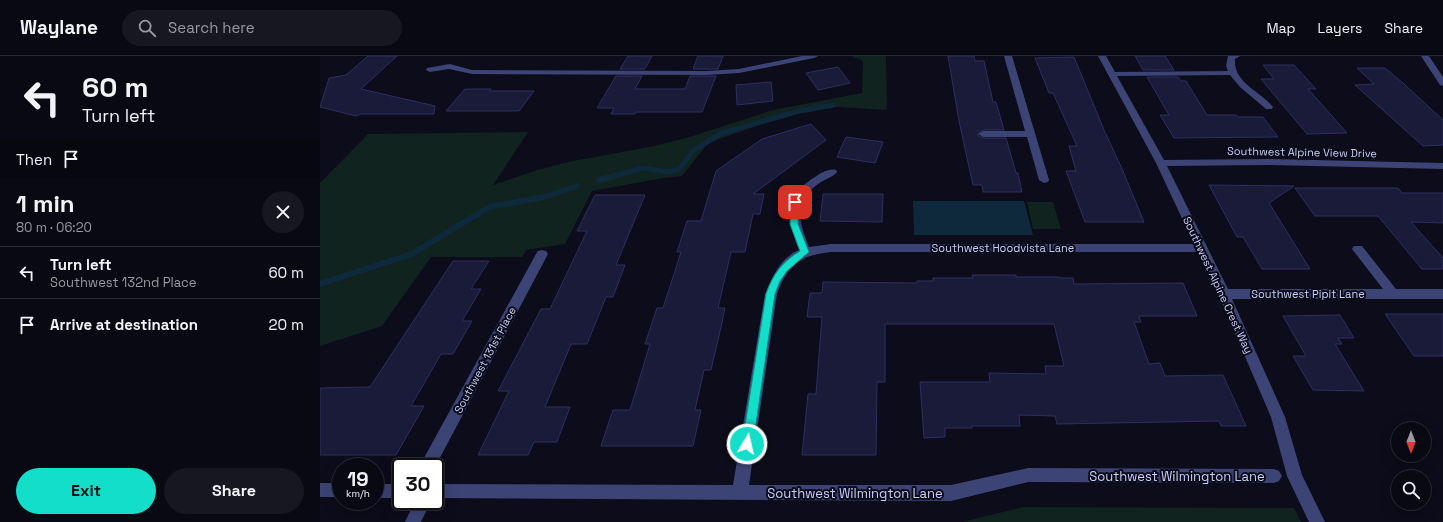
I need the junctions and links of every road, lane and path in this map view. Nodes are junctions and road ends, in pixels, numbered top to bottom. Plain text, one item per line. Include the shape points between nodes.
1 (445, 56) edge
2 (814, 56) edge
3 (1008, 56) edge
4 (1102, 56) edge
5 (1236, 56) edge
6 (1425, 56) edge
7 (450, 66) junction
8 (430, 70) dead end
9 (1110, 74) junction
10 (1232, 74) junction
11 (1443, 83) edge
12 (1269, 107) dead end
13 (983, 134) dead end
14 (1030, 134) junction
15 (1161, 162) junction
16 (1443, 166) edge
17 (832, 172) dead end
18 (1044, 180) dead end
19 (1201, 248) junction
20 (1358, 249) dead end
21 (805, 252) junction
22 (542, 254) dead end
23 (1224, 294) junction
24 (1393, 294) junction
25 (1443, 294) edge
26 (433, 458) edge
27 (1274, 476) dead end
28 (320, 490) edge
29 (332, 490) edge
30 (444, 491) edge
31 (740, 492) junction
32 (419, 510) edge
33 (413, 522) edge
34 (1317, 522) edge

1 - 7 street
2 - 7 street via 739,71 706,73 472,72
3 - 14 street
4 - 9 street, Southwest Alpine Crest Way
5 - 10 street via 1231,58 1229,65
6 - 11 street
7 - 8 street
9 - 10 street
9 - 15 street, Southwest Alpine Crest Way
10 - 12 street
13 - 14 street
14 - 18 street
15 - 16 street, Southwest Alpine View Drive
15 - 19 street, Southwest Alpine Crest Way
17 - 21 street via 820,177 795,202 794,224
19 - 21 street, Southwest Hoodvista Lane via 831,248
19 - 23 street, Southwest Alpine Crest Way
20 - 24 street
21 - 31 street via 784,268 771,294
22 - 26 street, Southwest 131st Place
23 - 24 street, Southwest Pipit Lane
23 - 34 street, Southwest Alpine Crest Way via 1278,417 1295,476
24 - 25 street, Southwest Pipit Lane
27 - 31 street, Southwest Wilmington Lane via 1028,475 951,493
28 - 29 street
30 - 31 street, Southwest Wilmington Lane
32 - 33 street

